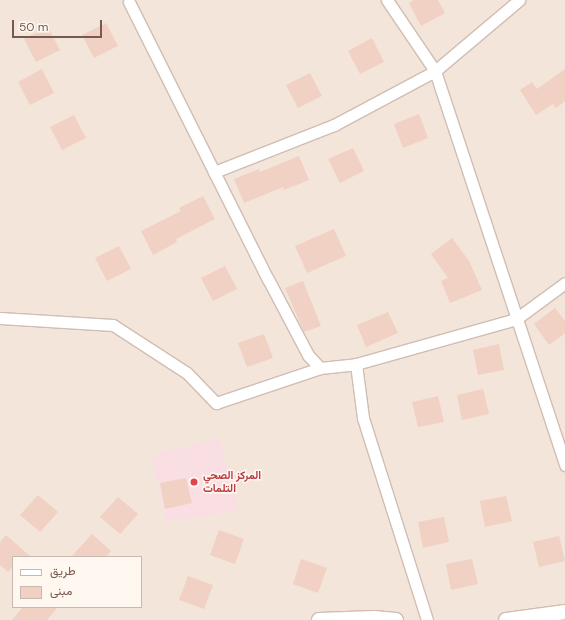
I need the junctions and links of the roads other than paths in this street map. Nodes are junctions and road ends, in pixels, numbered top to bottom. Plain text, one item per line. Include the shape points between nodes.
1 (387, 0) edge
2 (519, 0) edge
3 (129, 2) dead end
4 (435, 71) junction
5 (214, 172) junction
6 (565, 283) edge
7 (0, 318) edge
8 (516, 319) junction
9 (356, 364) junction
10 (320, 368) junction
11 (565, 465) edge
12 (565, 612) edge
13 (319, 620) edge
14 (396, 620) edge
15 (428, 620) edge
16 (506, 620) edge

1 - 4 street
2 - 4 street
3 - 5 street
4 - 5 street via 334,125
4 - 8 street
5 - 10 street via 308,355
6 - 8 street
7 - 10 street via 113,325 187,373 216,404
8 - 9 street
8 - 11 street
9 - 10 street
9 - 15 street via 364,418
12 - 16 street
13 - 14 street

